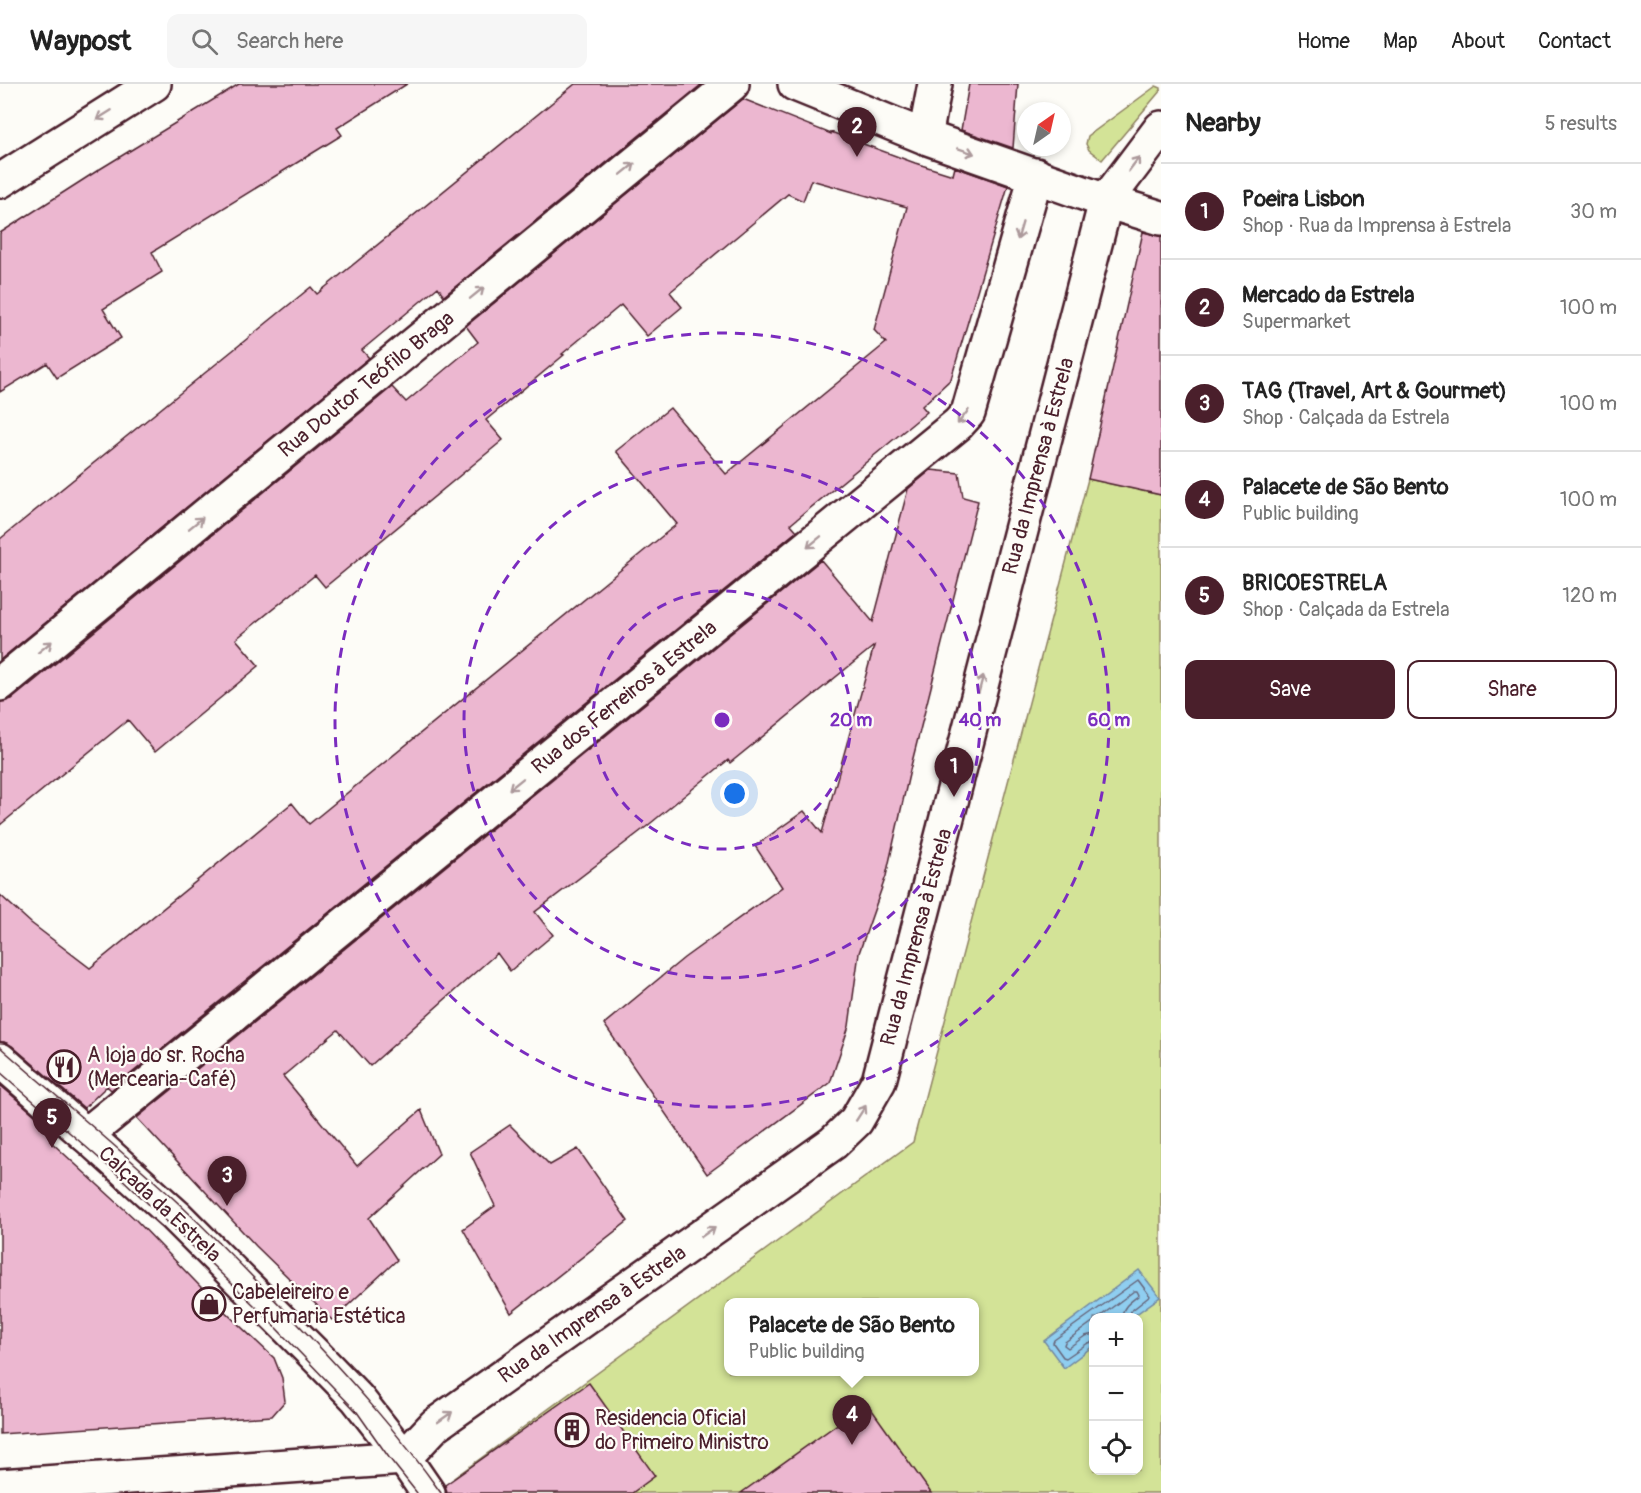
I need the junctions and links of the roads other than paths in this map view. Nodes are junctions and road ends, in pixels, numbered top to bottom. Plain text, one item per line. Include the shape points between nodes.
1 (154, 84) edge
2 (732, 84) edge
3 (795, 84) edge
4 (935, 84) edge
5 (1161, 128) edge
6 (925, 137) junction
7 (1036, 175) junction
8 (0, 181) edge
9 (1106, 201) junction
10 (1161, 218) edge
11 (0, 684) edge
12 (0, 1060) edge
13 (86, 1135) junction
14 (404, 1458) junction
15 (0, 1486) edge
16 (428, 1493) edge

1 -> 8 street
11 -> 2 street, Rua Doutor Teófilo Braga
3 - 6 street
4 - 6 street
9 -> 5 street
6 -> 7 street
7 - 9 street
7 -> 13 street, Rua dos Ferreiros à Estrela via 968,413 958,424
9 - 10 street
14 -> 9 street, Rua da Imprensa à Estrela via 435,1425 833,1143 856,1121 870,1099 879,1081
12 - 13 street, Calçada da Estrela
13 - 14 street, Calçada da Estrela via 176,1216 317,1356 357,1398
14 - 15 street
14 - 16 street, Calçada da Estrela

